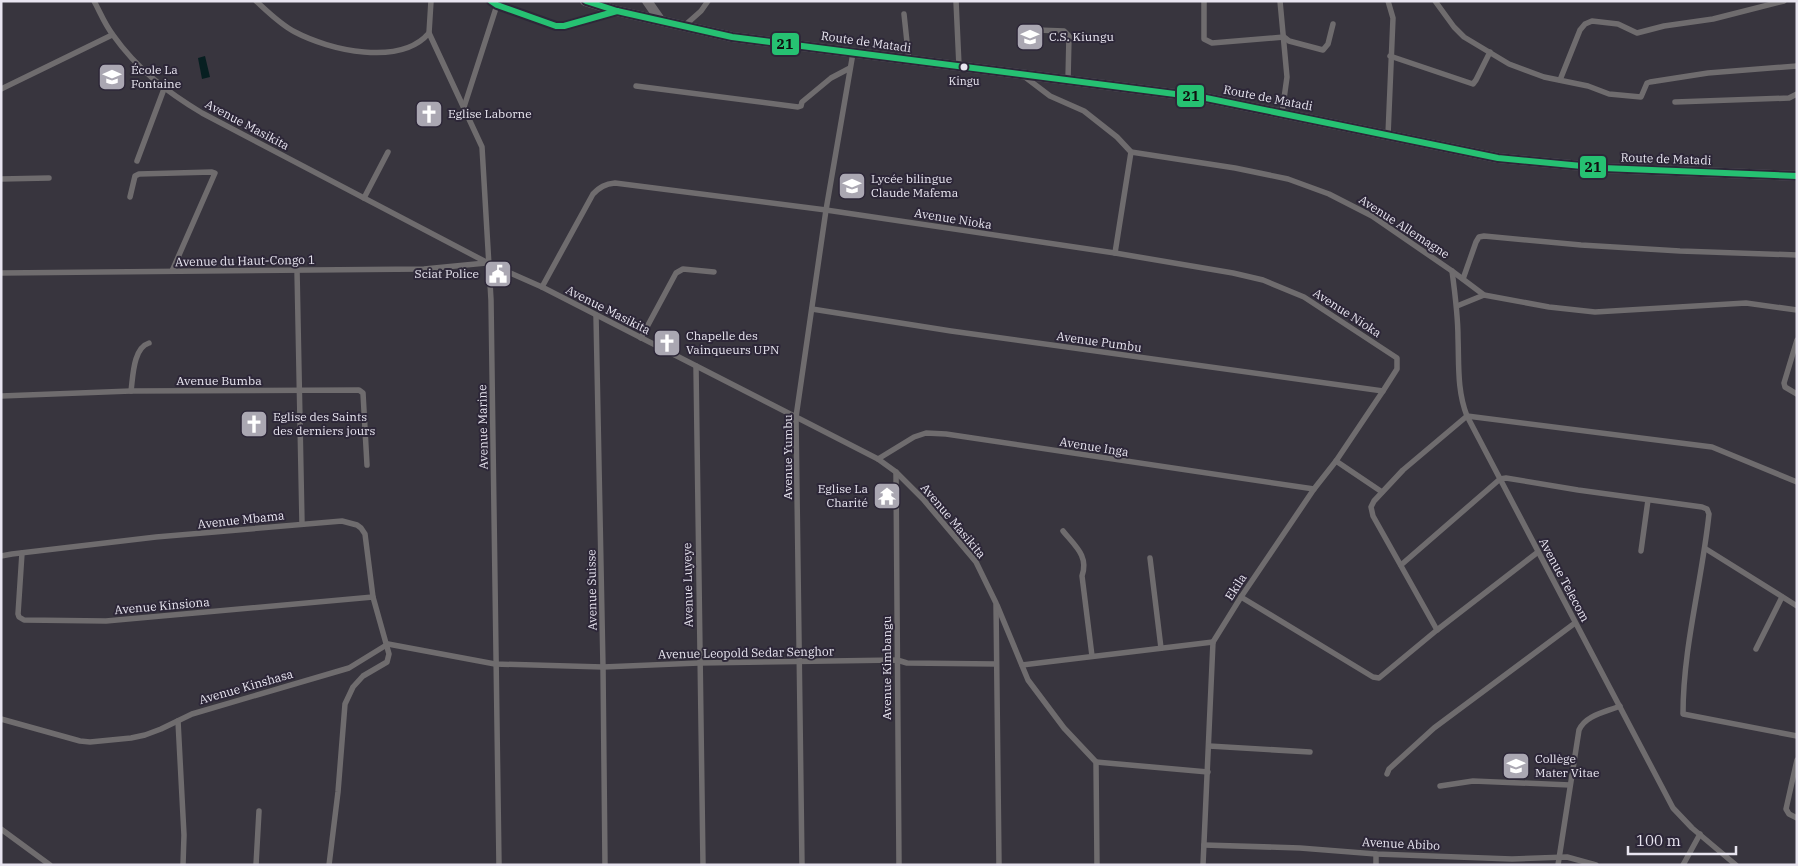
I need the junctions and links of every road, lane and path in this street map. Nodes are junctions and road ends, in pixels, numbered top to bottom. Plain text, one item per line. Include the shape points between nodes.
1 (94, 1) edge
2 (256, 1) edge
3 (431, 1) edge
4 (585, 1) edge
5 (648, 1) edge
6 (708, 1) edge
7 (956, 1) edge
8 (1204, 1) edge
9 (1280, 1) edge
10 (1388, 1) edge
11 (1435, 1) edge
12 (1784, 1) edge
13 (494, 3) edge
14 (617, 12) junction
15 (904, 14) dead end
16 (661, 21) junction
17 (1333, 24) dead end
18 (682, 27) junction
19 (1036, 30) dead end
20 (429, 33) junction
21 (112, 34) junction
22 (1284, 37) junction
23 (1490, 52) junction
24 (853, 53) junction
25 (1390, 56) junction
26 (909, 61) junction
27 (959, 66) junction
28 (1797, 66) edge
29 (850, 68) junction
30 (1021, 74) junction
31 (1068, 80) junction
32 (1560, 80) junction
33 (636, 86) dead end
34 (1, 89) edge
35 (164, 89) junction
36 (1797, 94) edge
37 (1675, 102) dead end
38 (464, 107) junction
39 (1282, 114) junction
40 (1388, 135) junction
41 (388, 152) dead end
42 (1131, 152) junction
43 (137, 161) dead end
44 (1797, 176) edge
45 (49, 178) dead end
46 (1, 179) edge
47 (130, 197) dead end
48 (364, 198) junction
49 (826, 210) junction
50 (1115, 253) junction
51 (1797, 255) edge
52 (488, 263) junction
53 (297, 270) junction
54 (1452, 271) junction
55 (172, 272) junction
56 (714, 272) dead end
57 (1, 273) edge
58 (1463, 279) junction
59 (542, 287) junction
60 (1484, 295) junction
61 (1457, 306) junction
62 (812, 309) junction
63 (1797, 310) edge
64 (596, 315) junction
65 (640, 338) junction
66 (1797, 340) edge
67 (149, 343) dead end
68 (1397, 358) joint
69 (696, 366) junction
70 (131, 391) junction
71 (298, 391) junction
72 (1383, 391) junction
73 (1797, 394) edge
74 (1, 396) edge
75 (796, 416) junction
76 (1467, 416) junction
77 (878, 459) junction
78 (1336, 460) junction
79 (367, 465) dead end
80 (896, 472) junction
81 (1500, 479) junction
82 (1797, 482) edge
83 (1314, 489) junction
84 (1382, 492) junction
85 (1648, 500) junction
86 (302, 523) junction
87 (1063, 531) dead end
88 (1706, 549) junction
89 (1641, 551) dead end
90 (1538, 552) junction
91 (22, 553) junction
92 (1, 556) edge
93 (1150, 558) dead end
94 (1401, 565) junction
95 (373, 597) junction
96 (1241, 597) junction
97 (1782, 597) junction
98 (996, 602) junction
99 (1797, 606) edge
100 (1575, 623) junction
101 (1437, 630) junction
102 (1213, 642) junction
103 (388, 644) junction
104 (1161, 648) junction
105 (1756, 649) dead end
106 (1092, 656) junction
107 (897, 660) junction
108 (800, 662) junction
109 (496, 664) junction
110 (699, 664) junction
111 (996, 664) junction
112 (1022, 665) junction
113 (603, 667) junction
114 (1620, 706) junction
115 (1, 719) edge
116 (178, 721) junction
117 (1797, 736) edge
118 (1209, 746) junction
119 (1310, 752) dead end
120 (1797, 760) edge
121 (1096, 762) junction
122 (1208, 772) junction
123 (1387, 774) dead end
124 (1570, 785) junction
125 (1440, 786) dead end
126 (259, 811) dead end
127 (1797, 818) edge
128 (1, 828) edge
129 (1700, 834) junction
130 (1204, 845) junction
131 (1376, 854) junction
132 (1558, 861) edge
133 (50, 865) edge
134 (183, 865) edge
135 (256, 865) edge
136 (329, 865) edge
137 (499, 865) edge
138 (605, 865) edge
139 (703, 865) edge
140 (802, 865) edge
141 (899, 865) edge
142 (999, 865) edge
143 (1097, 865) edge
144 (1203, 865) edge
145 (1376, 865) edge
146 (1596, 865) edge
147 (1683, 865) edge
148 (1736, 865) edge

1 - 21 street, Avenue Masikita
2 - 20 street via 295,32 365,53 397,50 425,38
3 - 20 street, Avenue Marine
4 - 14 highway, Route de Matadi
5 - 16 highway
6 - 18 street
7 - 27 street
8 - 22 street via 1204,39 1209,42
9 - 22 street
10 - 25 street via 1393,18
11 - 23 street via 1459,32
12 - 32 street via 1637,33 1618,24 1592,21 1580,30
13 - 14 street via 556,26
13 - 38 street
14 - 16 highway, Route de Matadi
15 - 26 street
16 - 18 highway, Route de Matadi
17 - 22 street via 1328,44 1323,50
18 - 24 highway, Route de Matadi
19 - 31 street via 1064,31 1069,36
20 - 38 street, Avenue Marine
21 - 34 street
21 - 35 street, Avenue Masikita via 142,71
22 - 39 street via 1287,77
23 - 25 street via 1473,84
23 - 32 street via 1509,64
24 - 26 highway, Route de Matadi
24 - 29 street, Avenue Yumbu
25 - 40 street
26 - 27 highway, Route de Matadi
27 - 30 highway, Route de Matadi
28 - 32 street via 1708,73 1650,82 1641,98 1609,94
29 - 33 street via 831,78 798,107
29 - 49 street, Avenue Yumbu
30 - 31 highway, Route de Matadi
30 - 42 street via 1050,96 1084,111
31 - 39 highway, Route de Matadi via 1198,97
35 - 43 street
35 - 48 street, Avenue Masikita via 202,113
36 - 37 street via 1789,98
38 - 52 street, Avenue Marine via 482,147
39 - 40 highway, Route de Matadi
40 - 44 highway, Route de Matadi via 1498,158 1552,165
41 - 48 street
42 - 50 street
42 - 54 street, Avenue Allemagne via 1288,179 1329,194 1372,216
45 - 46 street
47 - 55 street via 138,174 216,173
48 - 52 street, Avenue Masikita
49 - 50 street, Avenue Nioka
49 - 59 street, Avenue Nioka via 606,184 593,194
49 - 62 street, Avenue Yumbu
50 - 68 street, Avenue Nioka via 1233,273 1281,287 1304,297
51 - 58 street via 1660,250 1484,236 1476,242
52 - 53 street, Avenue du Haut-Congo 1 via 424,269
52 - 59 street, Avenue Masikita
52 - 109 street, Avenue Marine
53 - 55 street, Avenue du Haut-Congo 1
53 - 71 street
54 - 58 street, Avenue Allemagne
54 - 61 street, Avenue Telecom
55 - 57 street, Avenue du Haut-Congo 1
56 - 65 street via 682,269 676,273
58 - 60 street, Avenue Allemagne
59 - 64 street, Avenue Masikita
60 - 61 street
60 - 63 street, Avenue Allemagne via 1595,312 1746,304
61 - 76 street, Avenue Telecom via 1459,378
62 - 72 street, Avenue Pumbu
62 - 75 street, Avenue Yumbu
64 - 65 street, Avenue Masikita
64 - 113 street, Avenue Suisse
65 - 69 street, Avenue Masikita
66 - 73 street via 1784,383 1785,388
67 - 70 street via 138,354
68 - 72 street, Ekila via 1397,369
69 - 75 street, Avenue Masikita
69 - 110 street, Avenue Luyeye
70 - 71 street, Avenue Bumba
70 - 74 street, Avenue Bumba
71 - 79 street, Avenue Bumba via 362,392
71 - 86 street
72 - 78 street, Ekila
75 - 77 street, Avenue Masikita
75 - 108 street, Avenue Yumbu
76 - 81 street, Avenue Telecom
76 - 82 street via 1712,447
76 - 84 street
77 - 80 street, Avenue Masikita
77 - 83 street, Avenue Inga via 914,437 926,433 946,434
78 - 83 street, Ekila
78 - 84 street
80 - 98 street, Avenue Masikita via 976,562
80 - 107 street, Avenue Kimbangu
81 - 85 street
81 - 90 street, Avenue Telecom
81 - 94 street
83 - 96 street, Ekila
84 - 94 street via 1371,507 1372,516
85 - 88 street via 1707,510
85 - 89 street
86 - 91 street, Avenue Mbama
86 - 95 street, Avenue Mbama via 342,521 361,528 365,534
87 - 106 street via 1084,558 1082,576
88 - 97 street
88 - 117 street via 1688,647 1683,714
90 - 100 street, Avenue Telecom
90 - 101 street
91 - 92 street, Avenue Mbama
91 - 95 street, Avenue Kinsiona via 18,614 24,620 106,621
93 - 104 street
94 - 101 street
95 - 103 street, Avenue Mbama
96 - 101 street via 1373,677 1379,678
96 - 102 street, Ekila
97 - 99 street
97 - 105 street
98 - 111 street, Avenue Masikita
98 - 112 street
100 - 114 street, Avenue Telecom
100 - 123 street via 1434,728
102 - 104 street
102 - 118 street, Ekila
103 - 109 street
103 - 116 street, Avenue Kinshasa via 349,668 192,714
103 - 136 street via 387,662 363,676 345,704
104 - 106 street
106 - 112 street
107 - 108 street, Avenue Leopold Sedar Senghor
107 - 111 street, Avenue Leopold Sedar Senghor via 907,663
107 - 141 street, Avenue Kimbangu
108 - 110 street, Avenue Leopold Sedar Senghor
108 - 140 street, Avenue Yumbu
109 - 113 street, Avenue Leopold Sedar Senghor
109 - 137 street, Avenue Marine
110 - 113 street, Avenue Leopold Sedar Senghor
110 - 139 street, Avenue Luyeye
111 - 142 street, Avenue Masikita
112 - 121 street via 1044,703
113 - 138 street, Avenue Suisse
114 - 124 street via 1582,724
114 - 129 street, Avenue Telecom via 1673,808
115 - 116 street, Avenue Kinshasa via 90,742 131,738
116 - 134 street
118 - 119 street
118 - 122 street, Ekila
120 - 127 street via 1786,809
121 - 122 street
121 - 143 street
122 - 130 street, Ekila
124 - 125 street via 1473,781
124 - 132 street
126 - 135 street
128 - 133 street
129 - 147 street
129 - 148 street, Avenue Telecom
130 - 131 street, Avenue Abibo
130 - 144 street, Ekila
131 - 132 street, Avenue Abibo
131 - 145 street
132 - 146 street, Avenue Abibo via 1567,857

